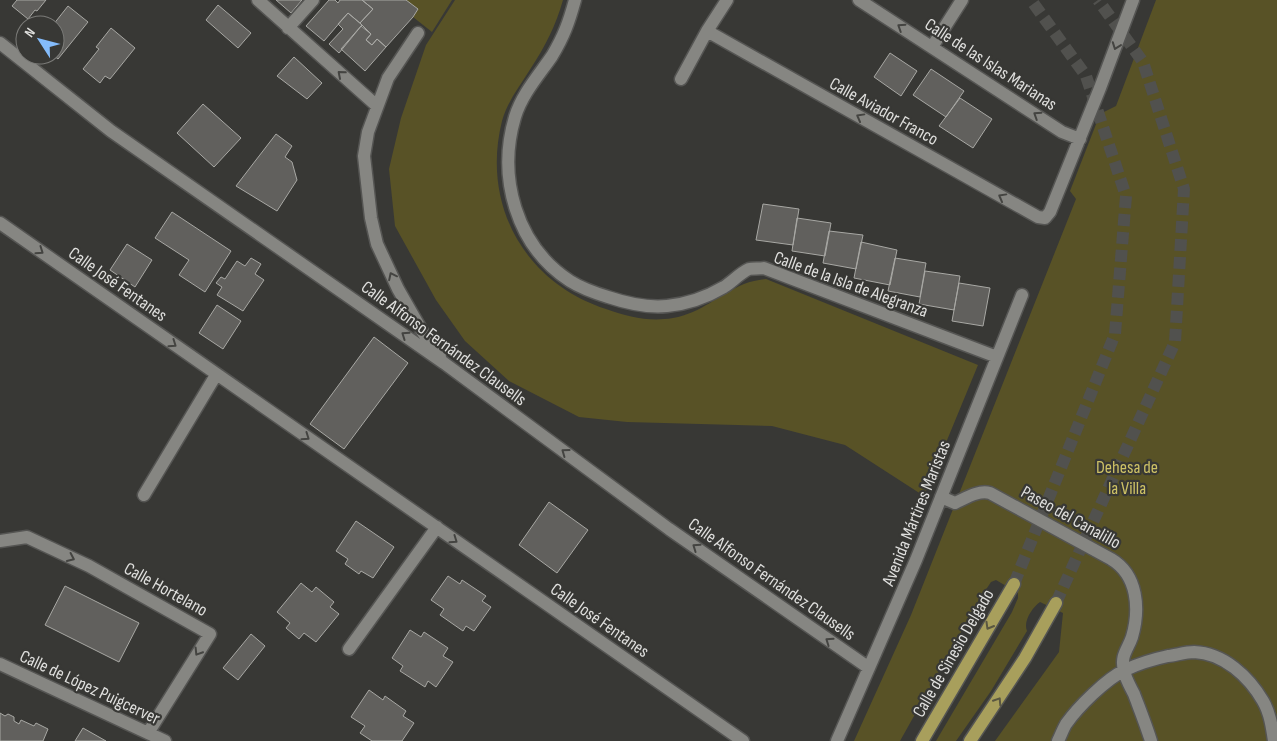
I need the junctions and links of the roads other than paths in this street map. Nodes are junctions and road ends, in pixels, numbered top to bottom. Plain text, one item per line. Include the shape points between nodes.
1 (258, 0) edge
2 (313, 0) edge
3 (575, 0) edge
4 (727, 0) edge
5 (859, 0) edge
6 (962, 0) edge
7 (1133, 0) edge
8 (288, 28) junction
9 (707, 31) junction
10 (418, 33) dead end
11 (0, 43) edge
12 (932, 46) junction
13 (681, 79) dead end
14 (377, 106) junction
15 (1080, 139) junction
16 (0, 222) edge
17 (1022, 295) dead end
18 (997, 358) junction
19 (444, 363) junction
20 (216, 375) junction
21 (144, 495) dead end
22 (942, 497) junction
23 (436, 527) junction
24 (0, 541) edge
25 (1014, 584) tunnel mouth
26 (1056, 603) tunnel mouth
27 (349, 649) dead end
28 (0, 664) edge
29 (869, 668) junction
30 (1124, 671) junction
31 (148, 733) junction
32 (165, 741) edge
33 (743, 741) edge
34 (837, 741) edge
35 (922, 741) edge
36 (970, 741) edge
37 (1058, 741) edge
38 (1151, 741) edge
39 (1274, 741) edge

1 - 8 street
2 - 8 street
3 - 18 street, Calle de la Isla de Alegranza via 567,28 515,116 508,160 508,183 522,229 552,267 591,291 626,302 667,306 692,302 750,269 764,268
4 - 9 street
12 -> 5 street, Calle de las Islas Marianas
6 - 12 street
7 -> 15 street
14 -> 8 street
9 - 13 street
15 -> 9 street, Calle Aviador Franco via 1050,212 1045,218 1038,217
10 - 14 street via 388,78
19 -> 11 street, Calle Alfonso Fernández Clausells via 111,131
15 -> 12 street, Calle de las Islas Marianas via 1062,132
19 -> 14 street via 398,288 377,244 370,218 364,156
16 -> 20 street, Calle José Fentanes
17 - 18 street, Avenida Mártires Maristas
18 - 22 street, Avenida Mártires Maristas
29 -> 19 street, Calle Alfonso Fernández Clausells via 669,529
20 - 21 street
20 -> 23 street, Calle José Fentanes
22 - 29 street, Avenida Mártires Maristas
22 - 30 street, Paseo del Canalillo via 955,503 976,494 990,493 1118,563 1136,594 1136,617 1132,638 1123,656
23 - 27 street
23 -> 33 street, Calle José Fentanes
24 -> 31 street, Calle Hortelano via 27,538 89,566 210,634
25 -> 35 main road, Calle de Sinesio Delgado
36 -> 26 main road via 1025,658
28 - 31 street, Calle de López Puigcerver
29 - 34 street, Avenida Mártires Maristas
30 - 37 street via 1092,694 1066,724
30 - 38 street
30 - 39 street via 1155,659 1194,652 1221,659 1253,686 1264,702
31 - 32 street, Calle de López Puigcerver

